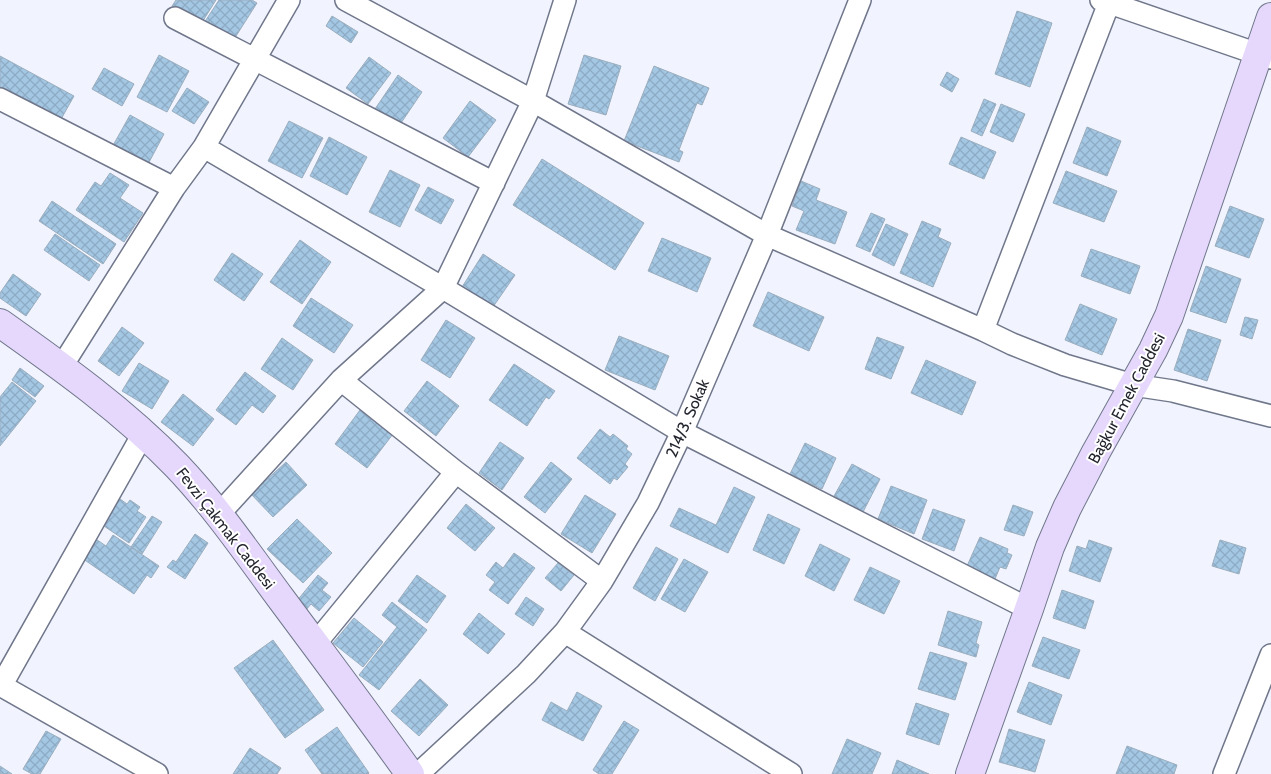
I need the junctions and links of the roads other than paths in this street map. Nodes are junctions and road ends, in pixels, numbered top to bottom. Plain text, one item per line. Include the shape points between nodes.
1 (289, 0) edge
2 (346, 0) edge
3 (565, 0) edge
4 (860, 0) edge
5 (1105, 2) edge
6 (1271, 17) edge
7 (175, 18) dead end
8 (1264, 56) edge
9 (255, 59) junction
10 (0, 99) edge
11 (534, 101) junction
12 (204, 147) junction
13 (494, 183) junction
14 (174, 188) junction
15 (767, 235) junction
16 (443, 288) junction
17 (0, 323) edge
18 (983, 330) junction
19 (62, 366) junction
20 (342, 380) junction
21 (1133, 385) junction
22 (1271, 416) edge
23 (682, 432) junction
24 (143, 434) junction
25 (456, 472) junction
26 (219, 514) junction
27 (602, 581) junction
28 (1029, 609) junction
29 (565, 632) junction
30 (314, 644) junction
31 (1271, 655) edge
32 (0, 686) edge
33 (158, 774) edge
34 (410, 774) edge
35 (418, 774) edge
36 (791, 774) edge
37 (970, 774) edge
38 (1224, 774) edge

1 - 9 street
2 - 11 street
3 - 11 street
4 - 15 street, 214/3. Sokak
5 - 8 street
5 - 18 street
6 - 8 street, Bağkur Emek Caddesi
7 - 9 street
8 - 21 street, Bağkur Emek Caddesi via 1169,316
9 - 12 street
9 - 13 street
10 - 14 street
11 - 13 street
11 - 15 street
12 - 14 street
12 - 16 street
13 - 16 street
14 - 19 street
15 - 18 street
15 - 23 street, 214/3. Sokak
16 - 20 street
16 - 23 street
17 - 19 street, Fevzi Çakmak Caddesi
18 - 21 street via 1065,365
19 - 24 street, Fevzi Çakmak Caddesi
20 - 25 street
20 - 26 street
21 - 22 street via 1173,391
21 - 28 street, Bağkur Emek Caddesi via 1067,508
23 - 27 street, 214/3. Sokak via 648,503
23 - 28 street
24 - 26 street, Fevzi Çakmak Caddesi via 177,466
24 - 32 street
25 - 27 street
25 - 30 street
26 - 30 street, Fevzi Çakmak Caddesi
27 - 29 street, 214/3. Sokak
28 - 37 street, Bağkur Emek Caddesi
29 - 35 street, 214/3. Sokak via 526,674
29 - 36 street
30 - 34 street, Fevzi Çakmak Caddesi
31 - 38 street
32 - 33 street

